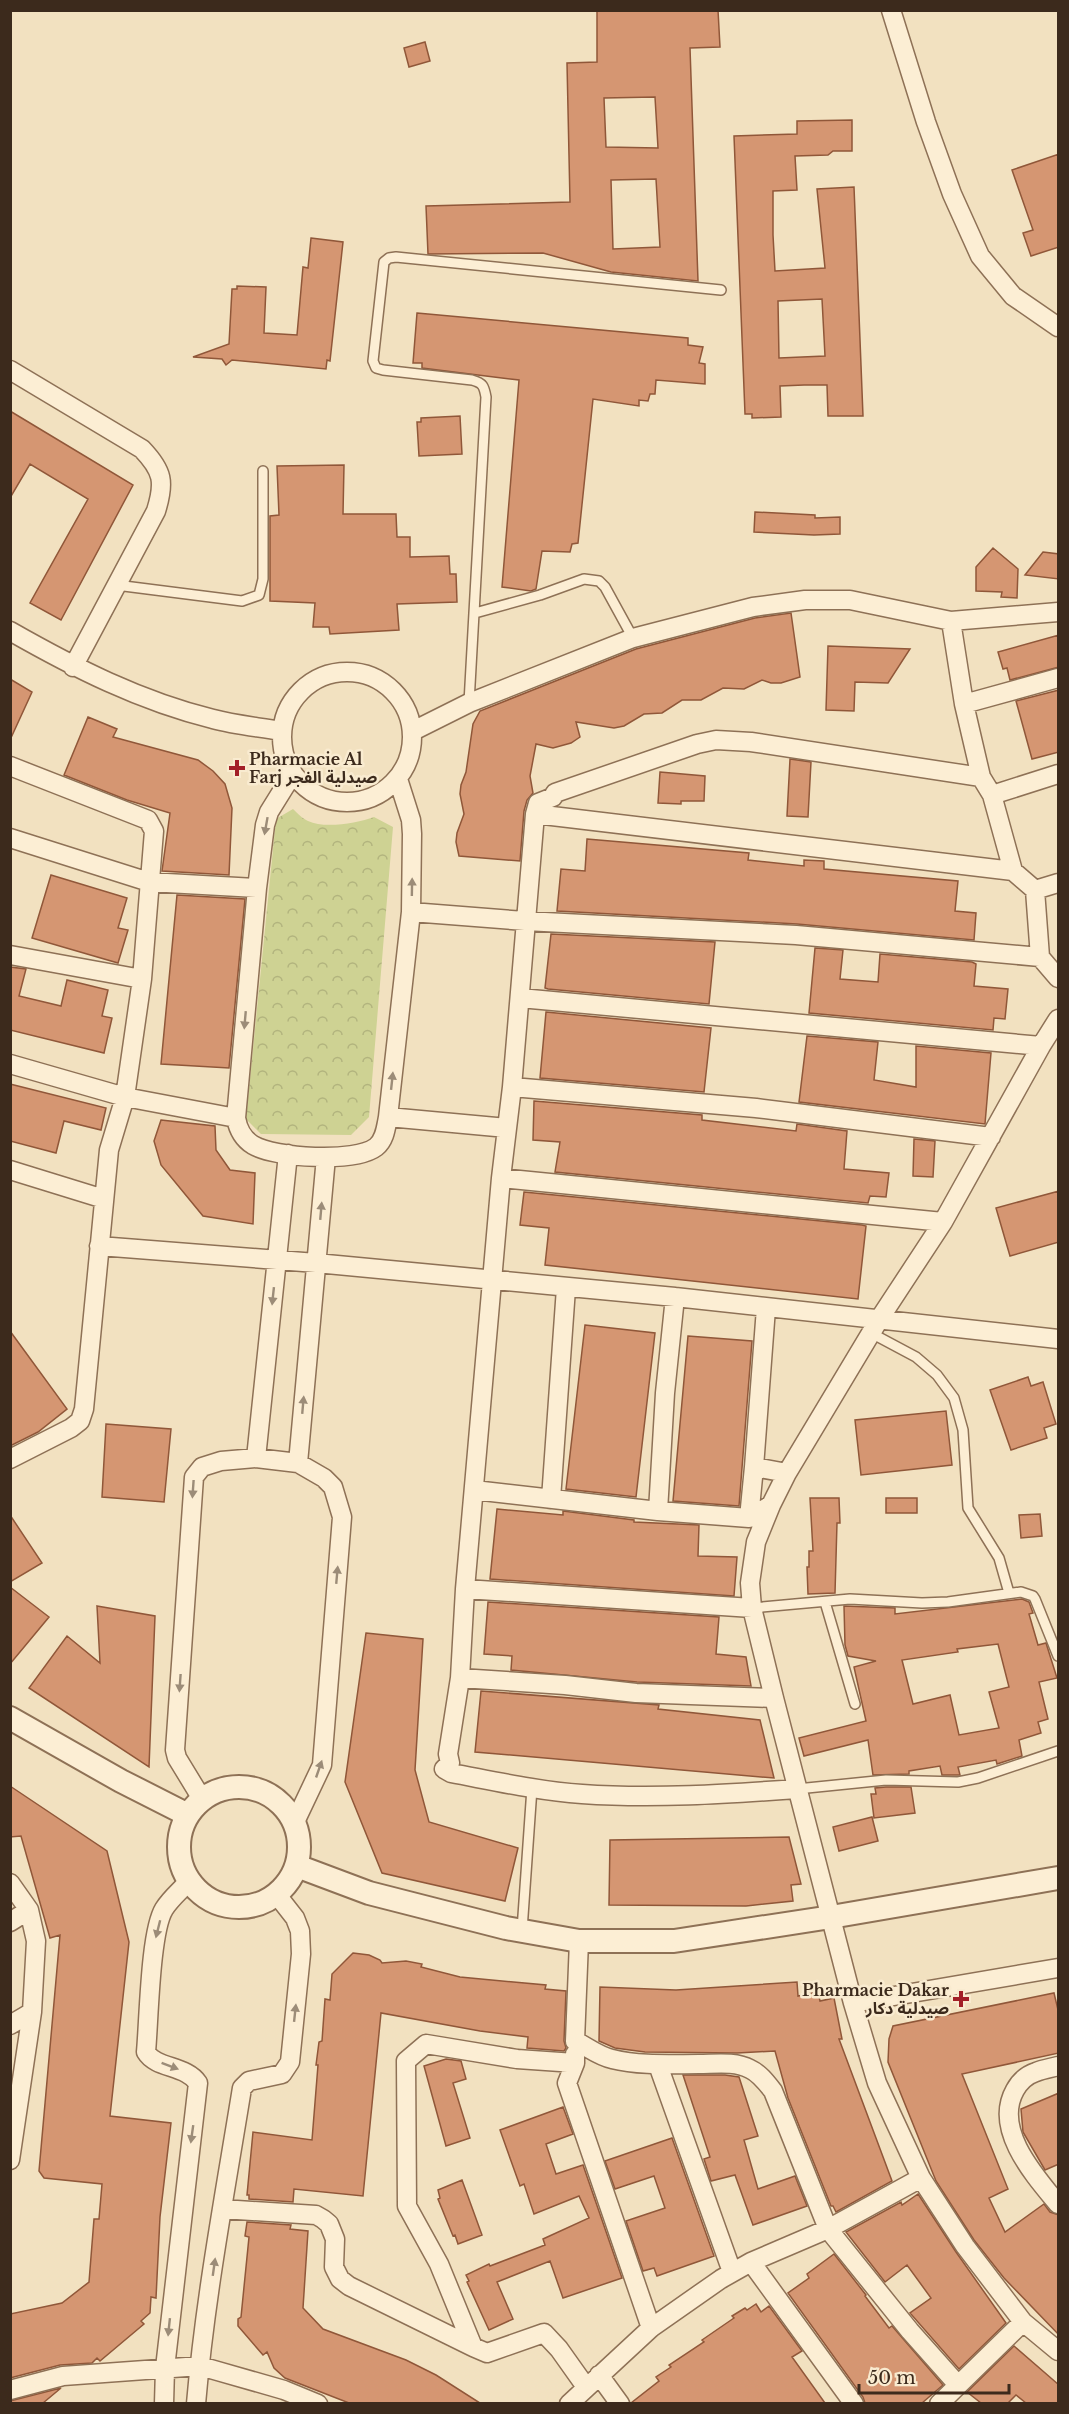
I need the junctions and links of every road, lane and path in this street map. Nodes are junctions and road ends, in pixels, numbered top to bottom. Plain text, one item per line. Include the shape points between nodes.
1 (891, 10) edge
2 (721, 290) dead end
3 (1059, 327) edge
4 (10, 370) edge
5 (263, 471) dead end
6 (116, 585) junction
7 (1059, 612) edge
8 (475, 613) junction
9 (951, 621) junction
10 (10, 631) edge
11 (633, 638) junction
12 (73, 667) junction
13 (1059, 678) edge
14 (470, 703) junction
15 (964, 704) junction
16 (281, 731) junction
17 (413, 731) junction
18 (10, 766) edge
19 (1059, 774) edge
20 (292, 775) junction
21 (981, 777) junction
22 (399, 779) junction
23 (992, 795) junction
24 (535, 814) junction
25 (11, 839) edge
26 (1013, 871) junction
27 (149, 882) junction
28 (1059, 883) edge
29 (257, 888) junction
30 (1035, 890) junction
31 (411, 912) junction
32 (525, 921) junction
33 (10, 955) edge
34 (1040, 957) junction
35 (1059, 978) edge
36 (142, 979) junction
37 (520, 998) junction
38 (1059, 1019) edge
39 (1041, 1046) junction
40 (10, 1064) edge
41 (512, 1086) junction
42 (125, 1097) junction
43 (388, 1117) junction
44 (236, 1118) junction
45 (507, 1128) junction
46 (991, 1137) junction
47 (288, 1154) junction
48 (326, 1158) junction
49 (10, 1170) edge
50 (501, 1179) junction
51 (104, 1200) junction
52 (943, 1222) junction
53 (99, 1246) junction
54 (277, 1260) junction
55 (316, 1263) junction
56 (492, 1280) junction
57 (566, 1288) junction
58 (675, 1297) junction
59 (766, 1308) junction
60 (875, 1326) junction
61 (1059, 1339) edge
62 (256, 1458) junction
63 (10, 1459) edge
64 (298, 1463) junction
65 (754, 1467) junction
66 (787, 1473) junction
67 (474, 1490) junction
68 (551, 1499) junction
69 (771, 1505) junction
70 (657, 1511) junction
71 (749, 1518) junction
72 (465, 1589) junction
73 (1009, 1593) junction
74 (825, 1602) junction
75 (752, 1608) junction
76 (1059, 1656) edge
77 (460, 1678) junction
78 (774, 1698) junction
79 (855, 1704) dead end
80 (11, 1720) edge
81 (1059, 1751) edge
82 (532, 1788) junction
83 (797, 1789) junction
84 (195, 1807) junction
85 (295, 1822) junction
86 (297, 1866) junction
87 (1059, 1878) edge
88 (189, 1881) junction
89 (10, 1883) edge
90 (277, 1895) junction
91 (29, 1910) junction
92 (831, 1917) junction
93 (10, 1922) edge
94 (522, 1930) junction
95 (579, 1941) junction
96 (1059, 1968) edge
97 (853, 2003) junction
98 (32, 2012) junction
99 (10, 2025) edge
100 (575, 2041) junction
101 (575, 2063) junction
102 (658, 2065) junction
103 (1059, 2066) edge
104 (10, 2160) edge
105 (921, 2178) junction
106 (1059, 2204) edge
107 (222, 2209) junction
108 (828, 2229) junction
109 (751, 2262) junction
110 (732, 2272) junction
111 (1023, 2322) junction
112 (651, 2328) junction
113 (473, 2347) junction
114 (1059, 2351) edge
115 (200, 2366) junction
116 (165, 2368) junction
117 (593, 2381) junction
118 (958, 2385) junction
119 (10, 2390) edge
120 (164, 2403) edge
121 (196, 2403) edge
122 (318, 2403) edge
123 (569, 2403) edge
124 (620, 2403) edge
125 (854, 2403) edge
126 (939, 2403) edge

1 - 3 street via 948,184 980,256 1012,296
2 - 8 lane via 396,257 384,262 373,361 376,368 472,380 484,386
4 - 6 street via 142,449 161,475 156,511
5 - 6 lane via 263,579 259,595 242,601
6 - 12 street
7 - 9 street
8 - 11 lane via 575,581 593,579 605,587
8 - 14 lane
9 - 11 street via 850,600 805,600 753,607
9 - 15 street
10 - 12 street
11 - 14 street
12 - 16 street via 139,696 214,720
13 - 15 street
14 - 17 street
15 - 21 street
16 - 17 street via 287,710 299,692 316,679 336,672 358,672 378,679 395,692 407,710
16 - 20 street via 285,761
17 - 22 street via 408,764
18 - 27 street via 148,820 154,831
19 - 23 street
20 - 22 street via 324,799 344,803 365,801
20 -> 29 street via 268,812
21 - 23 street
21 - 24 street via 717,740 555,793 538,803
31 -> 22 street via 411,820
23 - 26 street
24 - 26 street
24 - 32 street
25 - 27 street
26 - 30 street
27 - 29 street
27 - 36 street
28 - 30 street
29 -> 44 street
30 - 34 street
31 - 32 street
43 -> 31 street
32 - 34 street via 796,935
32 - 37 street
33 - 36 street
34 - 35 street
36 - 42 street
37 - 39 street
37 - 41 street
38 - 39 street
39 - 46 street
40 - 42 street
41 - 45 street
41 - 46 street via 756,1108
42 - 44 street
42 - 51 street via 109,1150
43 - 45 street
43 - 48 street via 383,1140 376,1147 361,1154
44 - 47 street via 244,1138 254,1146
45 - 50 street
46 - 52 street
47 - 48 street
47 - 54 street
55 -> 48 street
49 - 51 street
50 - 52 street
50 - 56 street
51 - 53 street
52 - 60 street
53 - 54 street
53 - 63 street via 86,1394 80,1421
54 - 55 street
54 -> 62 street
55 - 56 street
64 -> 55 street
56 - 57 street
56 - 67 street
57 - 58 street
57 - 68 street
58 - 59 street
58 - 70 street
59 - 60 street
59 - 65 street
60 - 61 street
60 - 66 street
60 - 73 lane via 937,1375 954,1398 963,1430 968,1508 999,1558
62 - 64 street
62 -> 84 street via 221,1461 202,1467 194,1477 175,1750
85 -> 64 street via 322,1765 342,1517 333,1487
65 - 66 street
65 - 71 street
66 - 69 street
67 - 68 street
67 - 72 street
68 - 70 street
69 - 71 street
69 - 75 street via 751,1565
70 - 71 street
72 - 75 street
72 - 77 street
73 - 74 lane via 948,1602
73 - 76 lane via 1032,1596
74 - 75 lane
74 - 79 lane
75 - 78 street
77 - 78 street via 636,1693
77 - 82 street via 448,1754 450,1763 444,1769
78 - 83 street
80 - 84 street via 121,1781
81 - 83 lane via 958,1782 886,1780
82 - 83 street via 628,1796
82 - 94 lane
83 - 92 street
84 - 85 street via 218,1790 255,1788 271,1795
84 - 88 street via 180,1829 178,1848
85 - 86 street via 300,1837
86 - 90 street
86 - 94 street via 369,1893
87 - 92 street
88 - 90 street via 203,1896 220,1905 240,1908
88 -> 116 street via 160,1919 146,2052 155,2060 190,2074 198,2083
89 - 91 street
107 -> 90 street via 243,2084 282,2074 290,2062 300,1931
91 - 93 street
91 - 98 street via 36,1941
92 - 95 street via 674,1941
92 - 97 street
94 - 95 street
95 - 100 street
96 - 97 street
97 - 105 street via 878,2083
98 - 99 street
98 - 104 street
100 - 101 street
100 - 102 street via 613,2060
101 - 112 street via 567,2083
101 - 113 street via 517,2059 426,2044 406,2061 407,2206 439,2264
102 - 108 street via 731,2064 748,2068 766,2082
102 - 110 street
103 - 106 street via 1024,2078 1009,2101 1008,2113 1015,2141
105 - 108 street
105 - 111 street via 965,2246
107 - 113 street via 316,2215 333,2231 334,2266 340,2278
115 -> 107 street
108 - 109 street
108 - 118 street
109 - 110 street
109 - 125 street
110 - 112 street
111 - 114 street
111 - 118 street
112 - 117 street
113 - 117 street via 487,2353 544,2333
115 - 116 street
115 - 121 street
115 - 122 street
116 - 119 street via 63,2376
116 - 120 street
117 - 123 street
117 - 124 street
118 - 126 street

